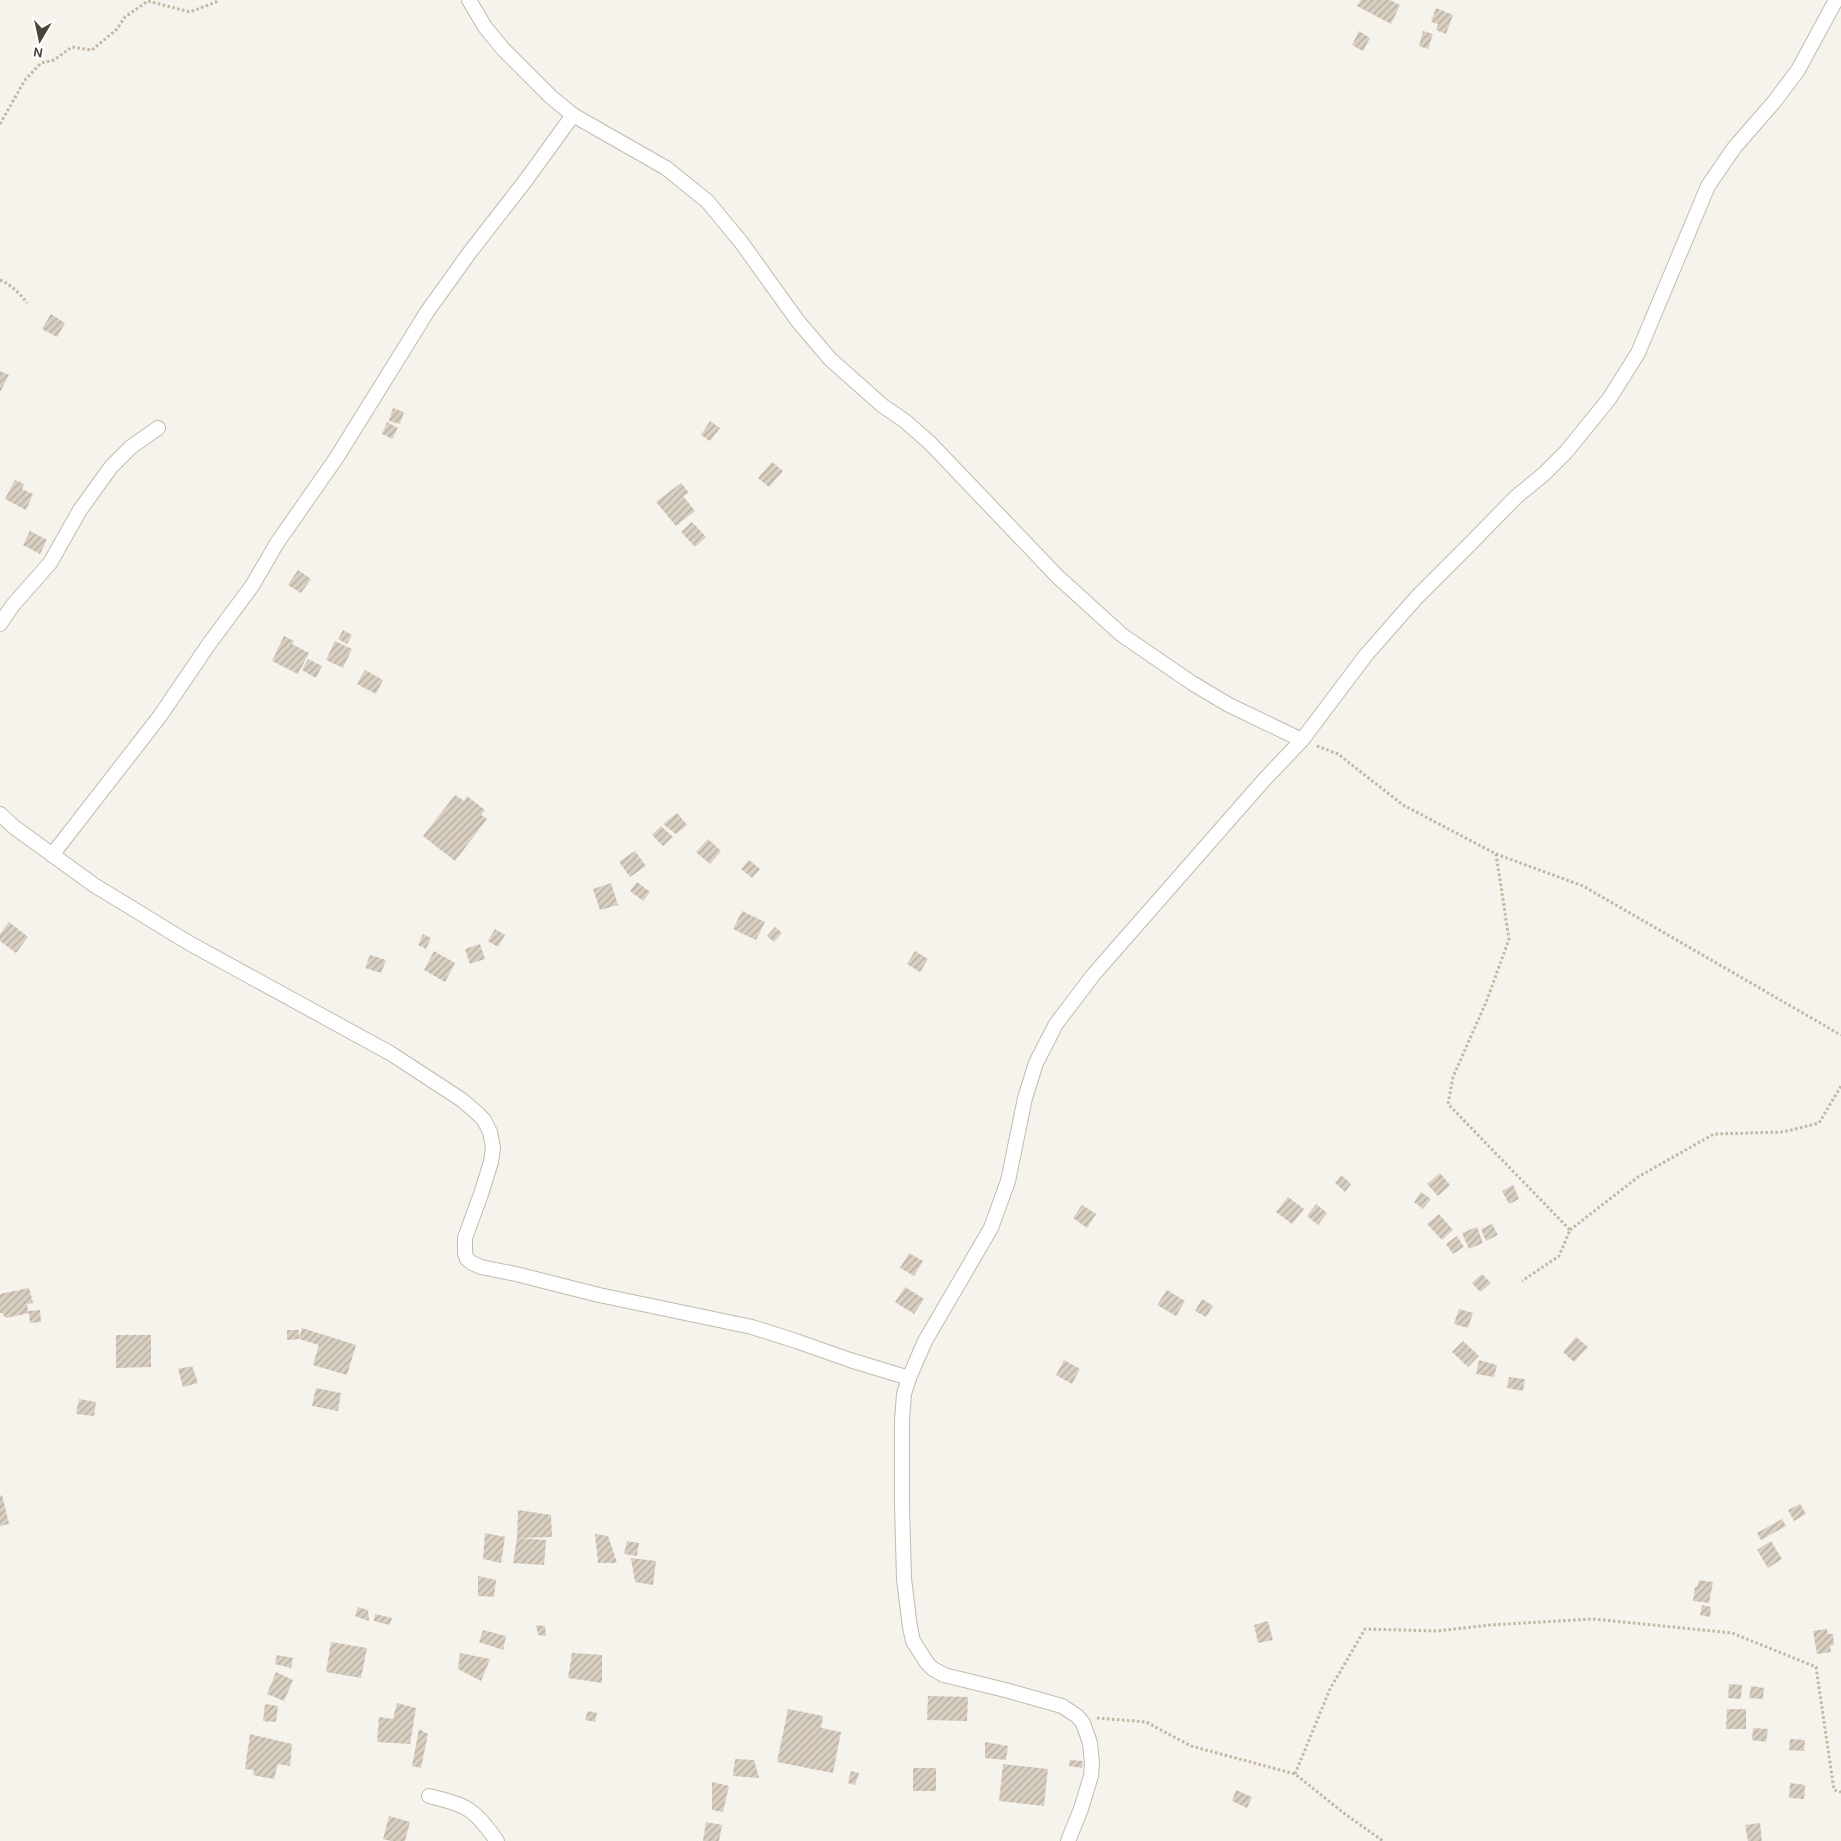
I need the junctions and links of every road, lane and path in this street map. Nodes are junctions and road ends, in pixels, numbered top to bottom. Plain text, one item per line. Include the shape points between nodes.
1 (218, 0) edge
2 (470, 0) edge
3 (1836, 0) edge
4 (573, 114) junction
5 (0, 124) edge
6 (0, 280) edge
7 (27, 303) dead end
8 (158, 428) dead end
9 (0, 624) edge
10 (1302, 740) junction
11 (0, 814) edge
12 (1496, 854) junction
13 (52, 855) junction
14 (1841, 1035) edge
15 (1841, 1086) edge
16 (1570, 1230) junction
17 (1522, 1281) dead end
18 (909, 1378) junction
19 (1077, 1716) junction
20 (1295, 1774) junction
21 (1841, 1792) edge
22 (429, 1796) dead end
23 (497, 1841) edge
24 (1068, 1841) edge
25 (1383, 1841) edge

1 - 5 path via 190,12 148,1 125,17 92,50 72,47 54,60 41,63 25,80
2 - 4 street via 485,27 503,49 536,84
3 - 10 street via 1798,70 1734,148 1708,186 1638,353 1609,399 1566,452 1516,497 1418,597 1366,655
4 - 10 street via 666,168 707,201 830,359 930,443 1058,577 1122,635 1229,705
4 - 13 street via 427,312 252,586 160,716
6 - 7 path
8 - 9 street via 131,447 111,467 80,510 50,563
10 - 12 path via 1338,754 1403,806
10 - 18 street via 1094,974 1056,1024 1036,1063 1025,1098 1008,1182 991,1228 926,1341
11 - 13 street
12 - 14 path via 1582,886
12 - 16 path via 1509,939 1453,1078 1448,1104
13 - 18 street via 173,933 416,1069 477,1113 490,1132 493,1147 465,1238 465,1253 472,1263 600,1295 752,1327
15 - 16 path via 1819,1123 1783,1132 1714,1134 1638,1177
16 - 17 path via 1559,1256
18 - 19 street via 902,1420 902,1507 904,1579 913,1641 927,1663 940,1673 1053,1703
19 - 20 path via 1146,1722 1191,1746
19 - 24 street via 1090,1743 1092,1770 1084,1802
20 - 21 path via 1330,1689 1364,1629 1437,1631 1592,1619 1732,1633 1816,1667 1834,1790
20 - 25 path
22 - 23 street via 474,1812

